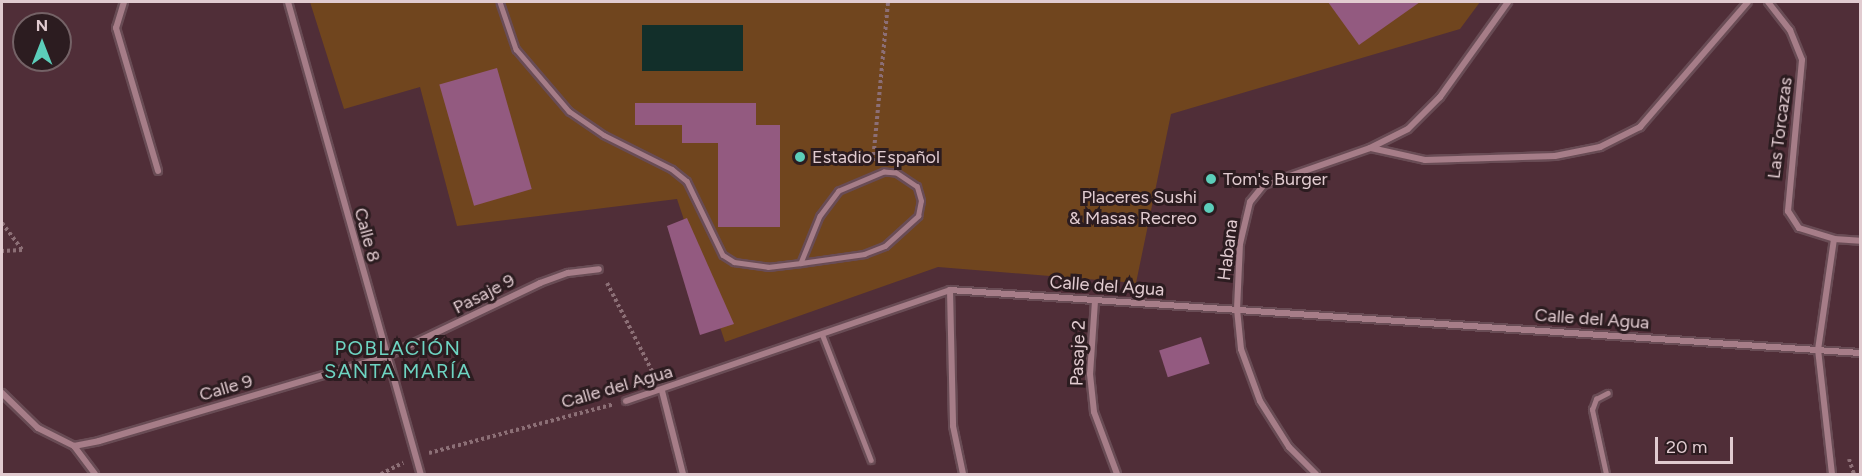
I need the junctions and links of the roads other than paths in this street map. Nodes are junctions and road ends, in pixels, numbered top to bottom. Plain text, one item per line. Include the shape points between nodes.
1 (124, 2) edge
2 (288, 2) edge
3 (500, 2) edge
4 (1508, 2) edge
5 (1748, 2) edge
6 (1768, 2) edge
7 (1370, 148) junction
8 (158, 171) dead end
9 (1834, 239) junction
10 (1860, 240) edge
11 (801, 263) junction
12 (599, 269) road end
13 (950, 290) junction
14 (1095, 301) junction
15 (1237, 309) junction
16 (823, 336) junction
17 (1818, 350) junction
18 (1860, 353) edge
19 (385, 357) junction
20 (663, 391) junction
21 (2, 393) edge
22 (1608, 393) dead end
23 (626, 401) road end
24 (74, 446) junction
25 (871, 460) dead end
26 (95, 474) edge
27 (421, 474) edge
28 (683, 474) edge
29 (963, 474) edge
30 (1117, 474) edge
31 (1316, 474) edge
32 (1606, 474) edge
33 (1833, 474) edge

1 - 8 street via 116,28
2 - 19 street, Calle 8
3 - 11 lane via 516,49 569,111 687,181 723,255 751,266
4 - 7 street, Habana via 1440,97 1408,129
5 - 7 street via 1640,127 1600,147 1555,156 1425,160
6 - 9 street, Las Torcazas via 1790,30 1802,60 1788,211 1799,228
7 - 15 street, Habana via 1264,185 1250,202 1240,244
9 - 10 street, Las Torcazas
9 - 17 street
11 - 11 lane via 820,216 839,191 872,177 896,173 917,187 921,201 918,216 885,246 864,254
12 - 19 street, Pasaje 9 via 540,282
13 - 14 street, Calle del Agua
13 - 16 street, Calle del Agua
13 - 29 street via 953,426
14 - 15 street, Calle del Agua
14 - 30 street, Pasaje 2 via 1090,374 1094,412
15 - 17 street, Calle del Agua
15 - 31 street, Habana via 1241,349 1260,401 1289,447
16 - 20 street, Calle del Agua
16 - 25 lane
17 - 18 street, Calle del Agua
17 - 33 street
19 - 24 street, Calle 9
19 - 27 street, Calle 8
20 - 23 street, Calle del Agua
20 - 28 street
21 - 24 street via 38,428
22 - 32 lane via 1596,399 1592,410
24 - 26 street

